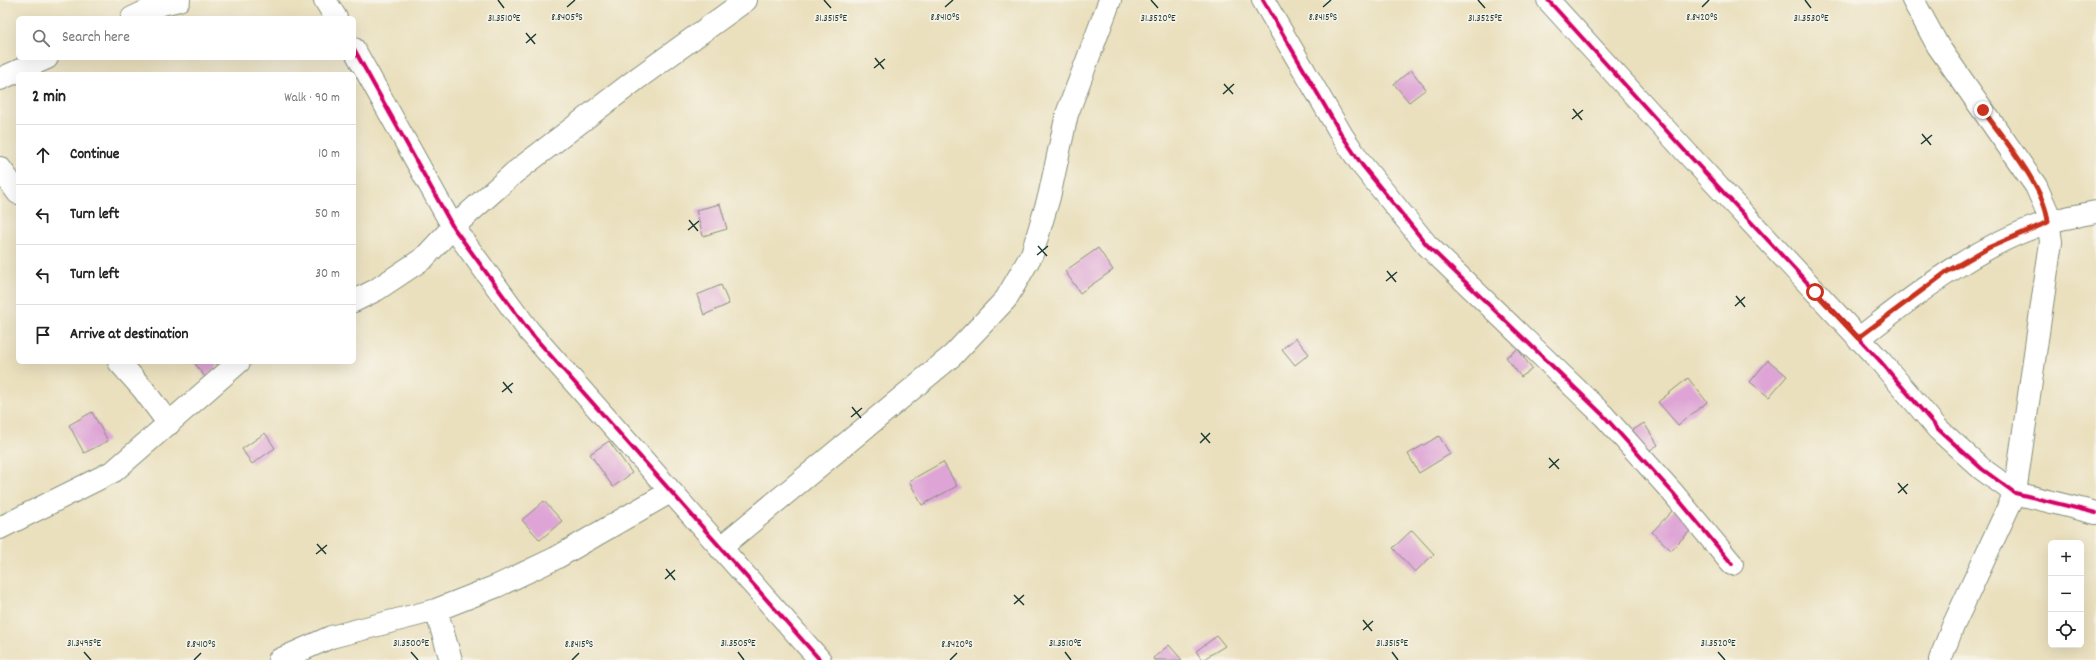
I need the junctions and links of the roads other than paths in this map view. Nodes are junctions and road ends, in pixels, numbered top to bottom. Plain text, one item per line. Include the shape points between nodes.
1 (179, 0) edge
2 (325, 0) edge
3 (746, 0) edge
4 (1110, 0) edge
5 (1263, 0) edge
6 (1548, 0) edge
7 (1913, 0) edge
8 (136, 16) edge
9 (335, 16) edge
10 (356, 53) edge
11 (43, 60) edge
12 (0, 79) edge
13 (0, 168) edge
14 (16, 190) edge
15 (2096, 212) edge
16 (2048, 222) junction
17 (453, 227) junction
18 (356, 299) edge
19 (1858, 338) junction
20 (121, 364) edge
21 (238, 364) edge
22 (169, 424) junction
23 (670, 492) junction
24 (2016, 493) junction
25 (2096, 513) edge
26 (0, 528) edge
27 (720, 548) junction
28 (1732, 564) dead end
29 (436, 610) junction
30 (279, 660) edge
31 (451, 660) edge
32 (820, 660) edge
33 (1940, 660) edge

1 - 8 street via 162,4
2 - 9 street
3 - 17 street via 638,78 514,173
4 - 27 street via 1067,114 1032,254 1006,299 953,355
5 - 28 street via 1343,137 1362,165 1427,245 1604,416
6 - 19 street
7 - 16 street via 1938,46 2036,186 2047,211
10 - 17 street
11 - 12 street
13 - 14 street
15 - 16 street
16 - 19 street via 1988,248 1948,271
16 - 24 street via 2051,242
17 - 18 street via 424,258 376,290
17 - 23 street via 529,331
19 - 24 street via 1938,429 1982,468
20 - 22 street
21 - 22 street
22 - 26 street via 114,471
23 - 27 street
23 - 29 street via 556,558 497,586
24 - 25 street
24 - 33 street via 1959,613
27 - 32 street
29 - 30 street via 331,636
29 - 31 street

